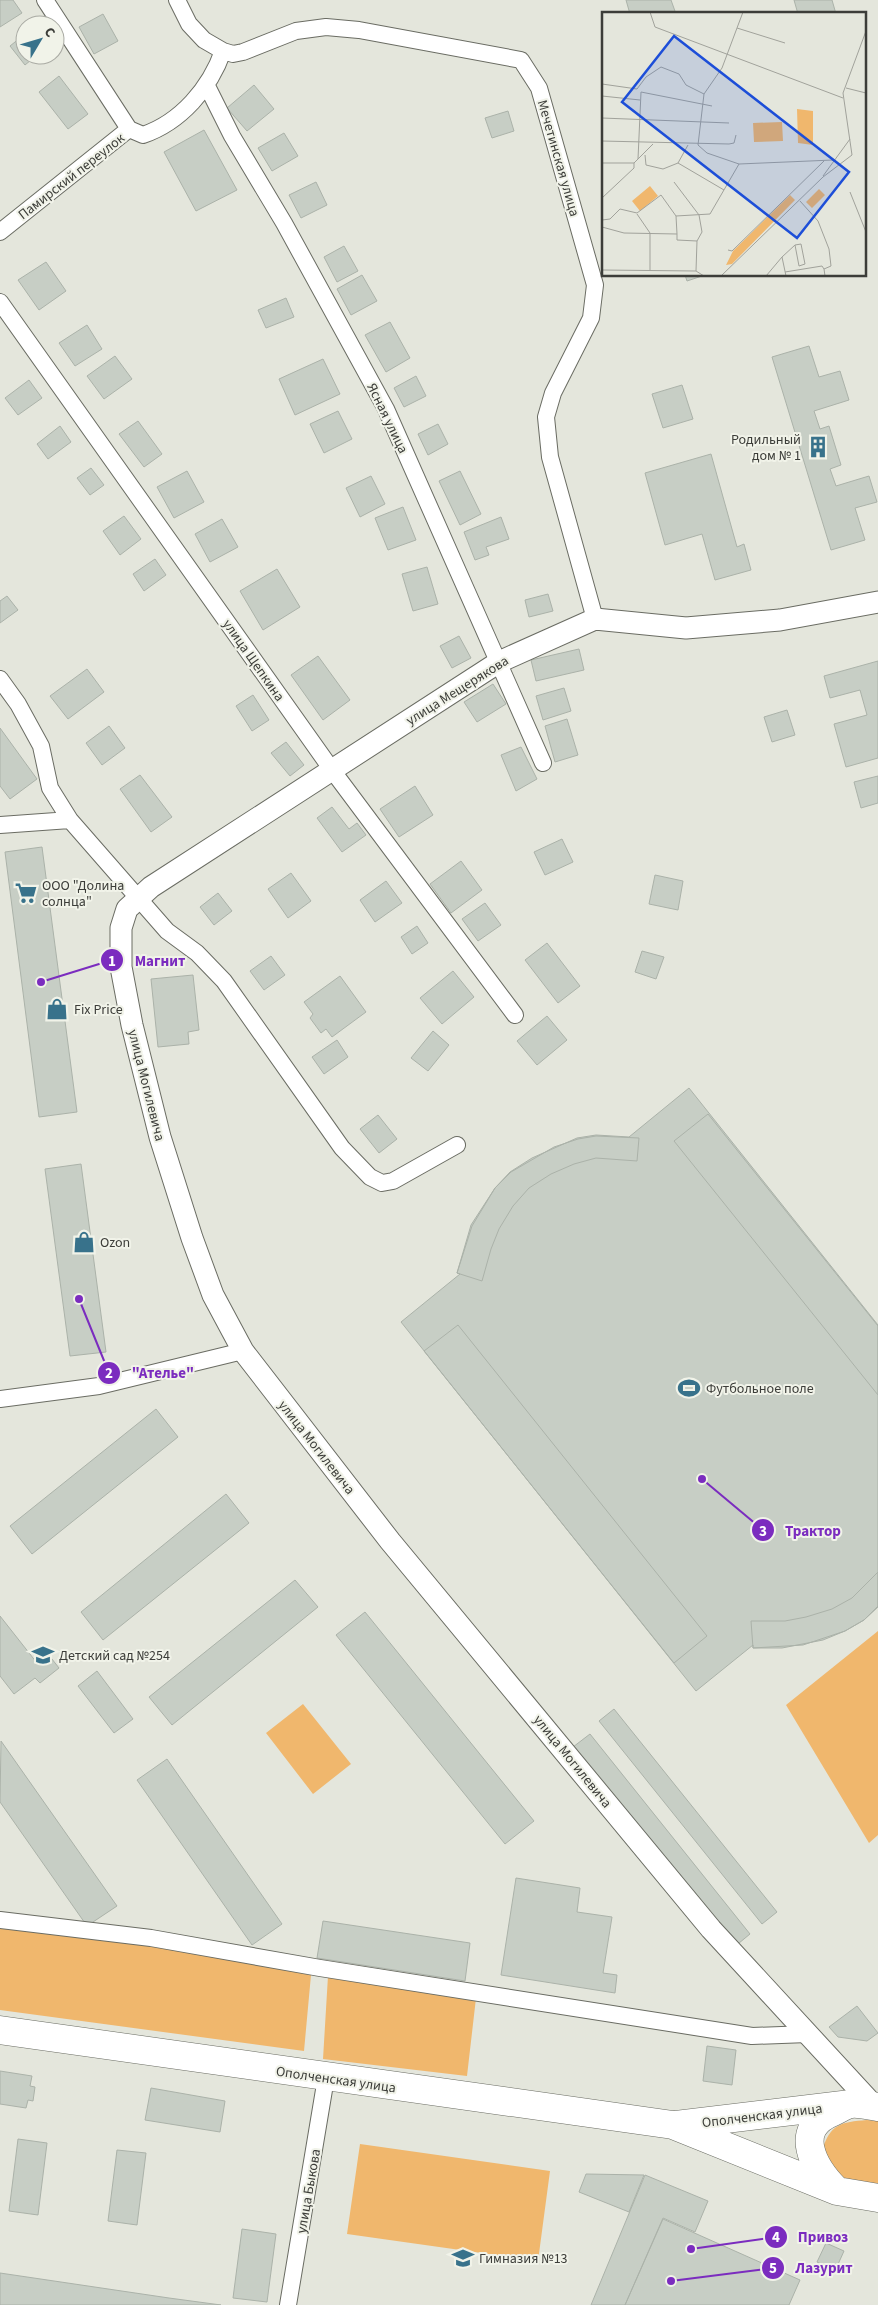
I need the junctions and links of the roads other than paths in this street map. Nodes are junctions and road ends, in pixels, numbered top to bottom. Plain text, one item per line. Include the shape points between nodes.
1 (45, 0) edge
2 (177, 0) edge
3 (223, 51) junction
4 (207, 86) junction
5 (129, 129) junction
6 (0, 232) edge
7 (0, 302) edge
8 (878, 602) edge
9 (595, 619) junction
10 (499, 662) junction
11 (0, 679) edge
12 (543, 763) dead end
13 (332, 770) junction
14 (70, 820) junction
15 (0, 825) edge
16 (138, 898) junction
17 (515, 1015) dead end
18 (457, 1144) dead end
19 (243, 1351) junction
20 (0, 1399) edge
21 (0, 1920) edge
22 (0, 2030) edge
23 (808, 2034) junction
24 (326, 2078) junction
25 (868, 2106) edge
26 (673, 2125) junction
27 (837, 2191) junction
28 (878, 2198) edge
29 (288, 2305) edge

1 - 5 street
2 - 3 street via 194,29 204,40
3 - 4 street, Памирский переулок
3 - 9 street, Мечетинская улица via 243,52 296,31 326,27 359,30 521,60 539,88 596,285 591,318 553,393 546,417 550,457
4 - 5 street, Памирский переулок via 165,126 143,135
4 - 10 street, Ясная улица via 386,409
5 - 6 street, Памирский переулок
7 - 13 street, улица Щепкина
8 - 9 street, улица Мещерякова via 780,620 686,628
9 - 10 street, улица Мещерякова
10 - 12 street, Ясная улица
10 - 13 street, улица Мещерякова
11 - 14 street via 41,746 50,788
13 - 16 street, улица Мещерякова
13 - 17 street, улица Щепкина
14 - 15 street
14 - 16 street
16 - 18 street via 167,931 197,953 224,981 342,1148 370,1177 382,1183 393,1181
16 - 19 street, улица Могилевича via 127,909 121,928 121,967 132,1025 160,1137 192,1238 213,1295
19 - 20 street via 99,1386
19 - 23 street, улица Могилевича via 390,1540 711,1929
21 - 23 street via 151,1938 330,1970 752,2036
22 - 24 highway, Ополченская улица
23 - 25 street, улица Могилевича
24 - 26 highway, Ополченская улица
24 - 29 street, улица Быкова
25 - 26 highway, Ополченская улица
25 - 27 highway via 821,2117 810,2137 811,2158 821,2175
26 - 27 highway, Ополченская улица
27 - 28 highway, Ополченская улица

